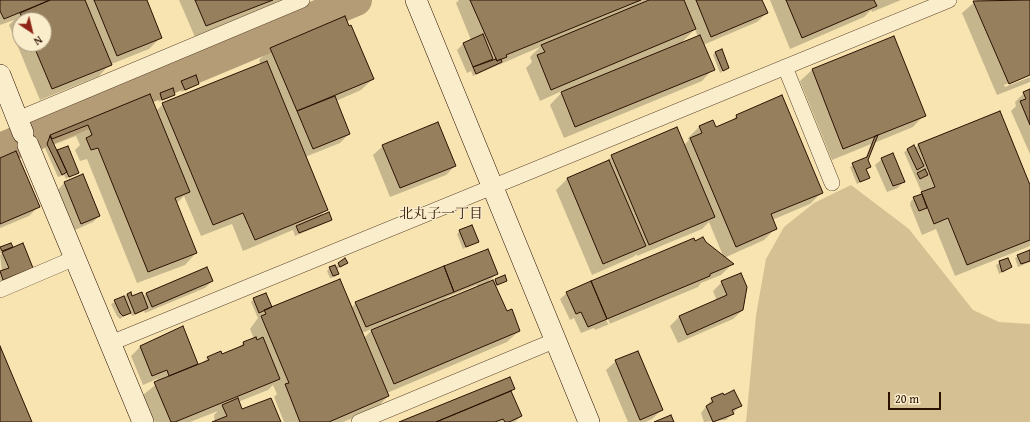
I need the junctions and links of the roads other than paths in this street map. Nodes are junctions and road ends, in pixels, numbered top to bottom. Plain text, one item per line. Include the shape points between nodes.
1 (302, 0) edge
2 (416, 0) edge
3 (949, 0) edge
4 (785, 67) junction
5 (0, 75) edge
6 (23, 132) junction
7 (832, 183) dead end
8 (493, 187) junction
9 (75, 258) junction
10 (0, 290) edge
11 (556, 340) junction
12 (111, 343) junction
13 (143, 422) edge
14 (359, 422) edge
15 (589, 422) edge

1 - 6 street
2 - 8 street
3 - 4 street
4 - 7 street
4 - 8 street
5 - 6 street
6 - 9 street
8 - 11 street
8 - 12 street
9 - 10 street
9 - 12 street
11 - 14 street
11 - 15 street
12 - 13 street

